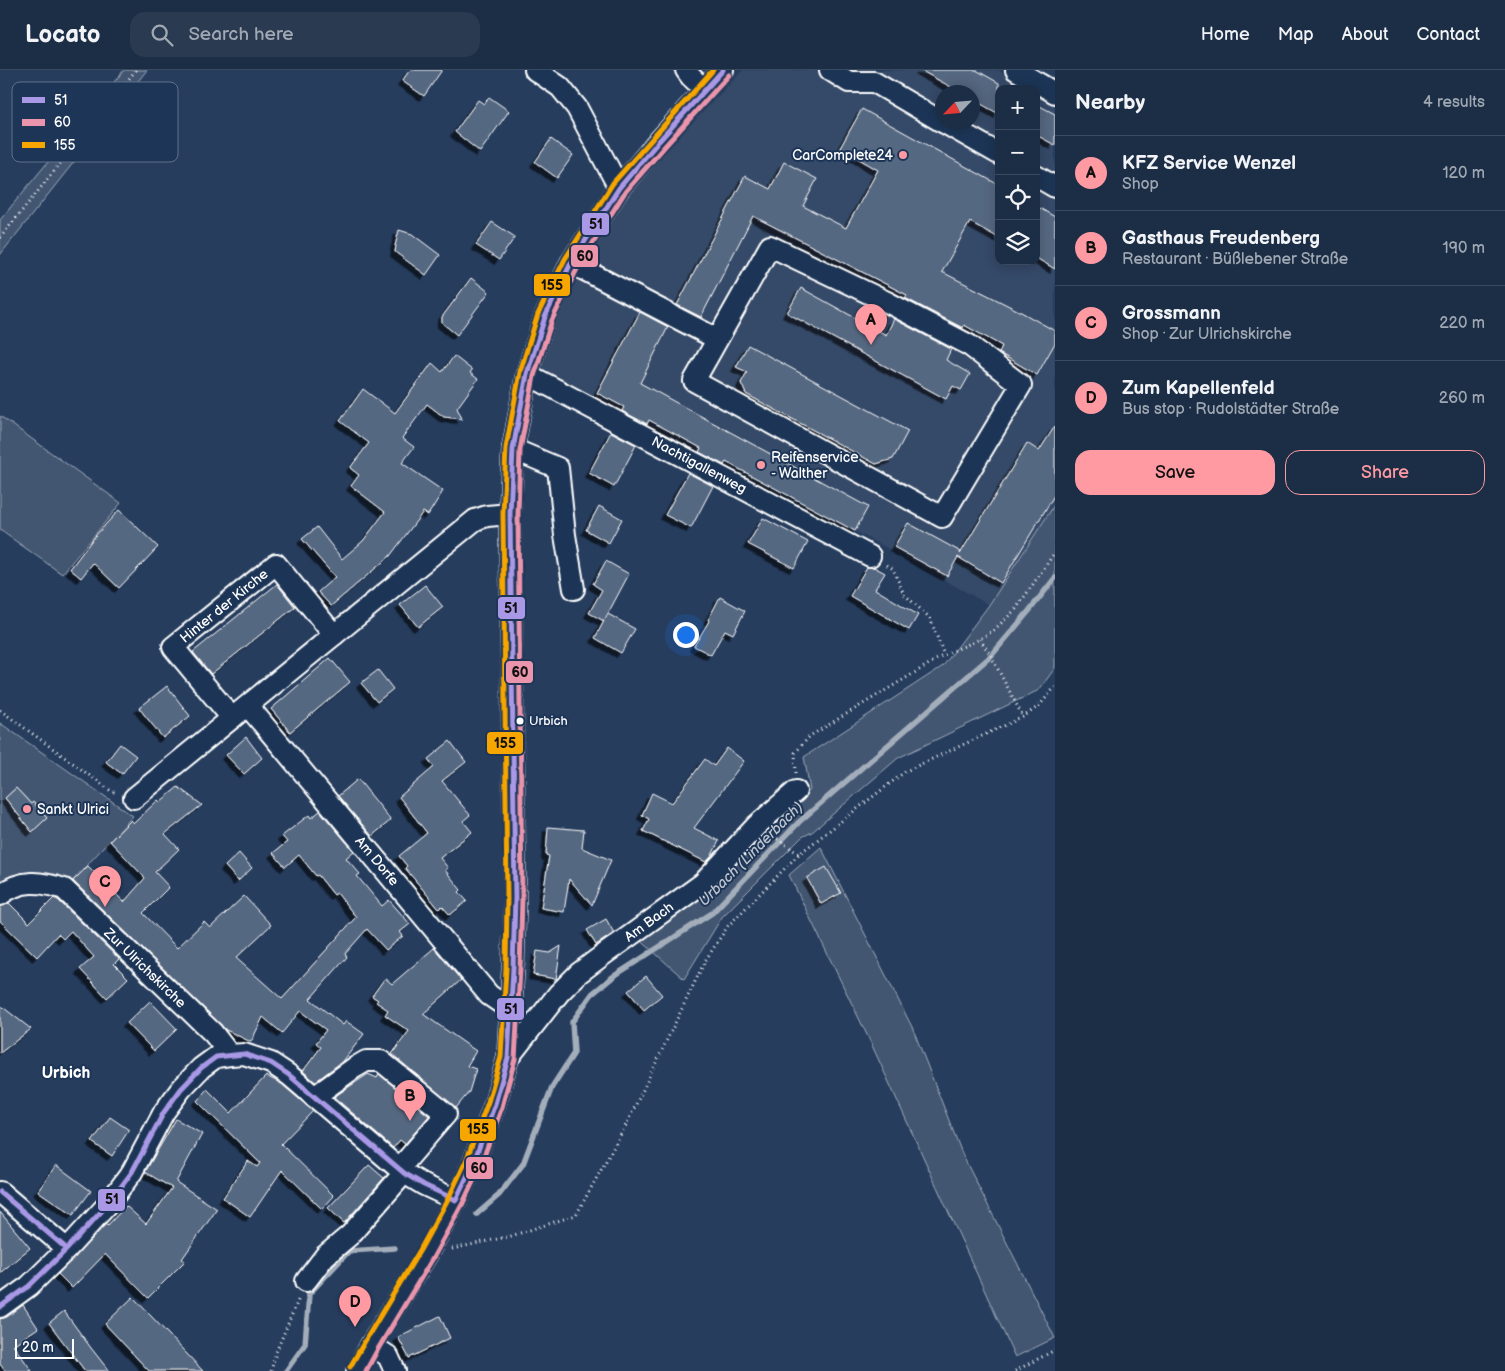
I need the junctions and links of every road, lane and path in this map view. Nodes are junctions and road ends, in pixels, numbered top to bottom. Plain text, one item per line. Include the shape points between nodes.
1 (136, 70) edge
2 (535, 70) edge
3 (686, 70) edge
4 (723, 70) edge
5 (830, 70) edge
6 (1016, 70) edge
7 (126, 82) edge
8 (704, 90) junction
9 (1055, 93) edge
10 (935, 117) edge
11 (957, 130) edge
12 (995, 152) edge
13 (62, 162) edge
14 (1040, 178) edge
15 (1055, 187) edge
16 (619, 188) junction
17 (0, 238) edge
18 (571, 263) junction
19 (717, 338) junction
20 (527, 374) junction
21 (513, 448) junction
22 (510, 514) junction
23 (1055, 552) edge
24 (870, 556) joint
25 (574, 589) dead end
26 (334, 635) junction
27 (980, 638) junction
28 (944, 655) junction
29 (1055, 687) edge
30 (248, 706) junction
31 (0, 710) edge
32 (1023, 717) junction
33 (232, 718) junction
34 (796, 791) joint
35 (134, 798) joint
36 (766, 831) dead end
37 (799, 854) junction
38 (0, 895) edge
39 (510, 1010) junction
40 (230, 1054) junction
41 (508, 1058) junction
42 (314, 1097) junction
43 (402, 1171) junction
44 (0, 1192) edge
45 (456, 1200) junction
46 (67, 1249) junction
47 (427, 1254) junction
48 (306, 1281) joint
49 (0, 1307) edge
50 (371, 1345) junction
51 (1055, 1350) edge
52 (271, 1371) edge
53 (357, 1371) edge
54 (395, 1371) edge
55 (1015, 1371) edge

1 - 7 path
2 - 16 street via 560,88 577,108
3 - 8 street
4 - 8 street
5 - 10 street via 850,82 874,82
6 - 9 street
8 - 16 street
11 - 12 street
13 - 17 path
14 - 15 street
16 - 18 street
18 - 19 street
18 - 20 street via 545,316
19 - 19 street via 694,381 942,517 1021,384 969,345 770,246
20 - 21 street
20 - 24 street, Nachtigallenweg
21 - 22 street
21 - 25 street via 558,468
22 - 26 street via 475,520
22 - 39 street via 515,898
23 - 27 path via 1016,610
24 - 28 path via 893,569 904,594 930,618
26 - 30 street
26 - 33 street, Hinter der Kirche via 276,564 173,647
27 - 28 path
27 - 32 path
28 - 34 path via 810,736 795,753
29 - 32 path via 1039,706
30 - 33 street
30 - 39 street, Am Dorfe via 488,995
31 - 35 path via 111,791
32 - 37 path via 906,771
33 - 35 street
34 - 41 street, Am Bach via 757,825 703,883 579,973 559,993
36 - 37 path
37 - 47 path via 728,926 705,961 626,1125 576,1215 511,1236
38 - 40 street, Zur Ulrichskirche via 27,883 64,888 213,1033
39 - 41 street
40 - 42 street via 244,1054 271,1063
40 - 46 street via 216,1057 182,1089 164,1112 132,1172
41 - 45 street via 472,1164
42 - 43 street
42 - 43 street via 366,1061 381,1061 446,1114
43 - 45 street
43 - 48 street
44 - 46 street
45 - 47 street
46 - 49 street via 29,1286
47 - 50 street
48 - 52 path
50 - 53 street
50 - 54 street via 388,1356
51 - 55 path

